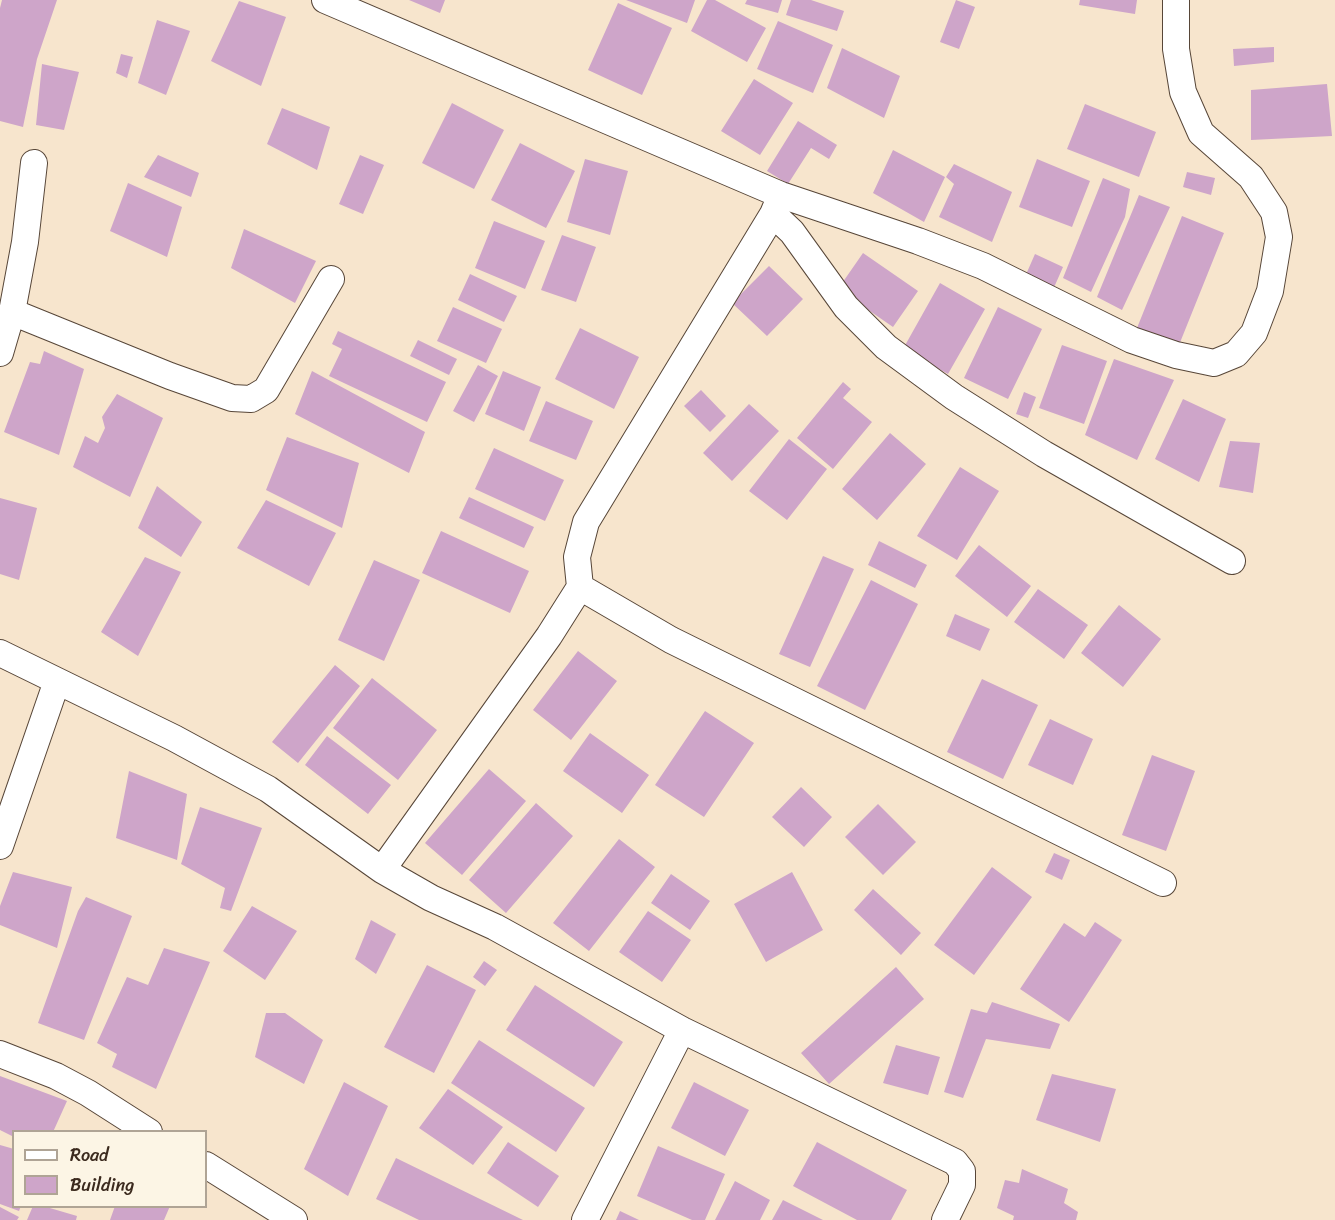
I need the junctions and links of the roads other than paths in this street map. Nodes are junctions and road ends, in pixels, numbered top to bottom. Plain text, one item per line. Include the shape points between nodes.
1 (325, 0) edge
2 (1176, 0) edge
3 (34, 163) dead end
4 (777, 204) junction
5 (331, 279) dead end
6 (12, 312) junction
7 (0, 353) edge
8 (1232, 561) dead end
9 (580, 587) junction
10 (0, 654) edge
11 (57, 681) junction
12 (0, 846) edge
13 (382, 870) junction
14 (1163, 883) dead end
15 (682, 1030) junction
16 (0, 1054) edge
17 (147, 1130) edge
18 (207, 1166) edge
19 (294, 1220) edge
20 (585, 1220) edge
21 (945, 1220) edge

1 - 4 street
2 - 4 street via 1176,49 1183,92 1201,133 1251,177 1274,212 1279,237 1270,291 1254,333 1236,354 1215,363 1176,355 1132,339 983,266 918,242
3 - 6 street
4 - 8 street via 792,232 846,307 886,347 954,397 1044,454
4 - 9 street via 586,522 577,557
5 - 6 street via 266,390 251,399 232,398 170,376
6 - 7 street
9 - 13 street
9 - 14 street via 671,640
10 - 11 street
11 - 12 street
11 - 13 street via 268,789
13 - 15 street
15 - 20 street
15 - 21 street via 955,1161 962,1172 962,1185
16 - 17 street via 88,1092
18 - 19 street

